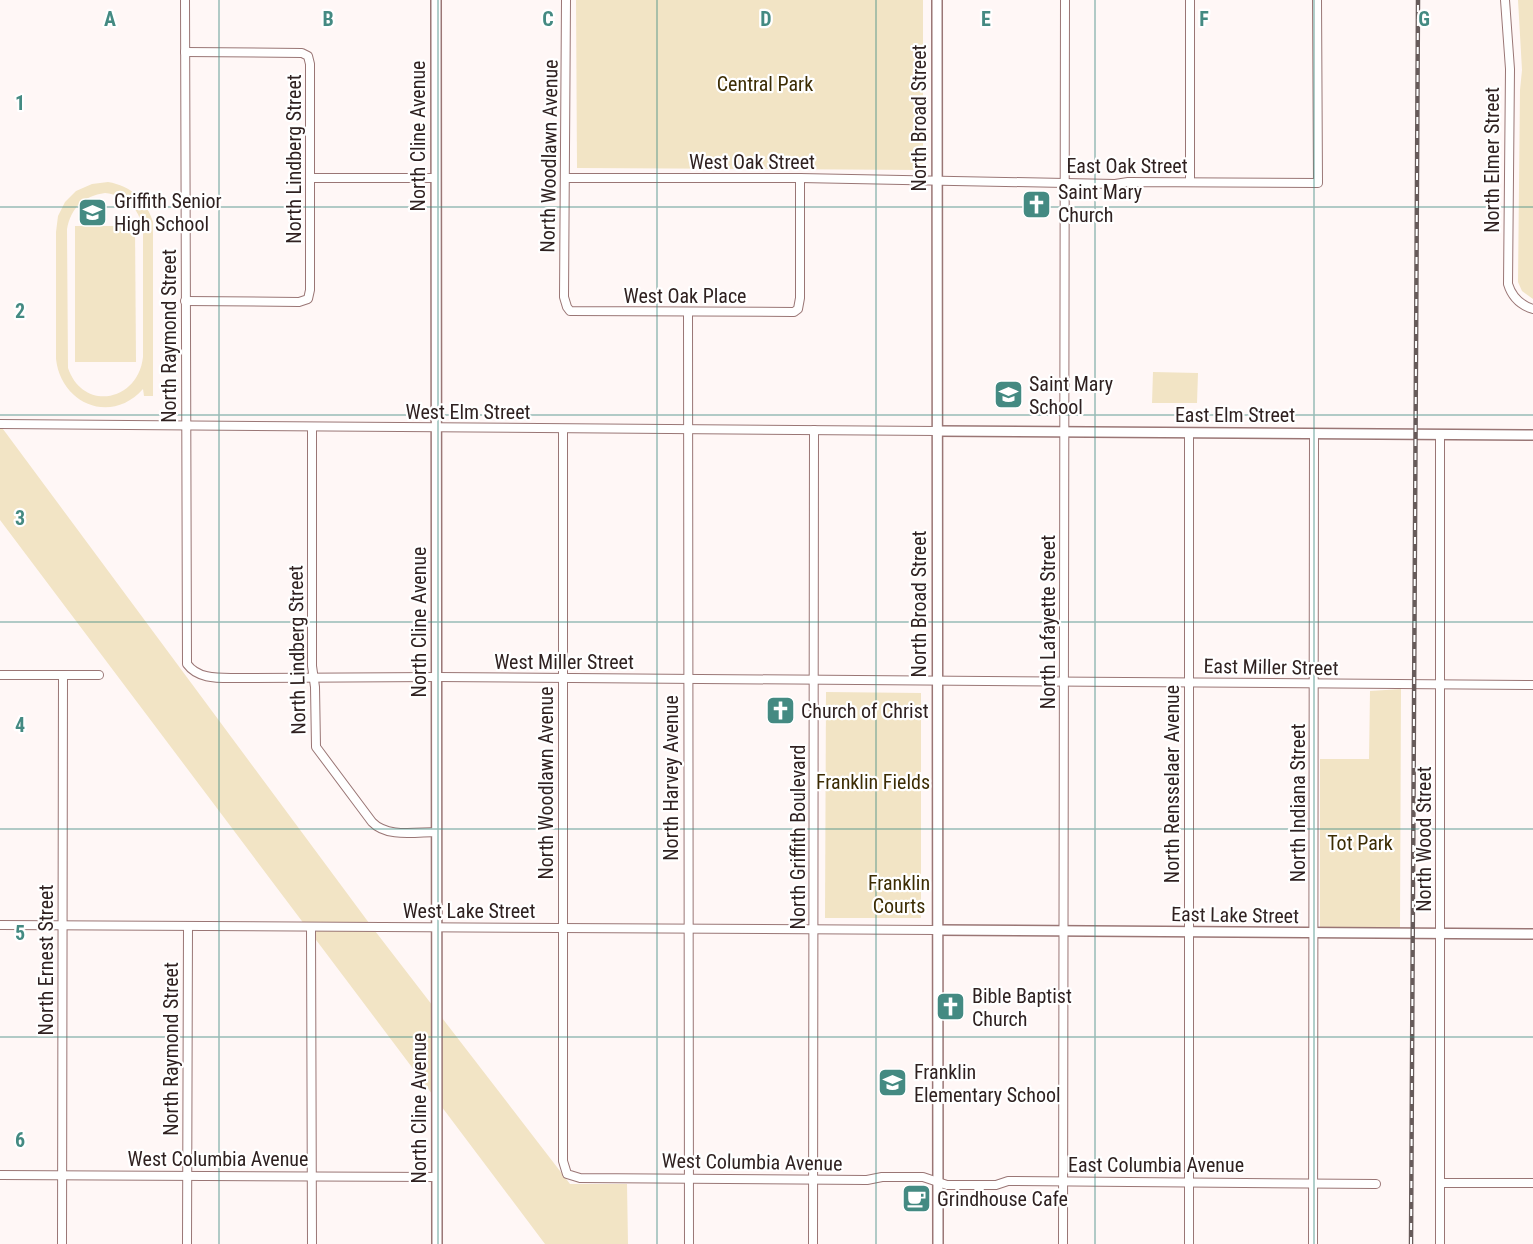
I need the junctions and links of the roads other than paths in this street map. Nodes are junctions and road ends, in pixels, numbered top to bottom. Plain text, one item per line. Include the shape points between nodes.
1 (185, 0) edge
2 (436, 0) edge
3 (566, 0) edge
4 (937, 0) edge
5 (1065, 0) edge
6 (1191, 0) edge
7 (1317, 0) edge
8 (1505, 0) edge
9 (185, 52) junction
10 (310, 178) junction
11 (436, 178) junction
12 (566, 178) junction
13 (800, 178) junction
14 (937, 181) junction
15 (1190, 182) junction
16 (1064, 183) junction
17 (186, 301) junction
18 (1533, 309) edge
19 (570, 311) joint
20 (688, 312) junction
21 (0, 424) edge
22 (186, 426) junction
23 (312, 427) junction
24 (437, 428) junction
25 (562, 429) junction
26 (687, 429) junction
27 (814, 430) junction
28 (937, 431) junction
29 (1064, 432) junction
30 (1189, 433) junction
31 (1314, 434) junction
32 (1440, 434) junction
33 (1533, 435) edge
34 (192, 670) joint
35 (0, 675) edge
36 (63, 675) junction
37 (99, 675) dead end
38 (437, 677) junction
39 (562, 678) junction
40 (314, 679) junction
41 (688, 679) junction
42 (813, 680) junction
43 (937, 681) junction
44 (1065, 681) junction
45 (1189, 682) junction
46 (1314, 683) junction
47 (1440, 684) junction
48 (1533, 685) edge
49 (437, 832) junction
50 (0, 925) edge
51 (63, 925) junction
52 (188, 926) junction
53 (311, 927) junction
54 (437, 927) junction
55 (562, 928) junction
56 (688, 929) junction
57 (814, 930) junction
58 (937, 930) junction
59 (1064, 932) junction
60 (1189, 933) junction
61 (1440, 933) junction
62 (1314, 934) junction
63 (1533, 934) edge
64 (566, 1173) joint
65 (0, 1175) edge
66 (62, 1175) junction
67 (187, 1176) junction
68 (312, 1176) junction
69 (437, 1177) junction
70 (688, 1178) junction
71 (814, 1180) junction
72 (938, 1181) junction
73 (1064, 1181) junction
74 (1189, 1181) junction
75 (1313, 1183) junction
76 (1440, 1183) junction
77 (1533, 1183) edge
78 (1376, 1184) dead end
79 (62, 1244) edge
80 (187, 1244) edge
81 (312, 1244) edge
82 (437, 1244) edge
83 (689, 1244) edge
84 (813, 1244) edge
85 (938, 1244) edge
86 (1063, 1244) edge
87 (1188, 1244) edge
88 (1313, 1244) edge
89 (1440, 1244) edge

1 - 9 street, North Raymond Street
2 - 11 street, North Cline Avenue
3 - 12 street, North Woodlawn Avenue
4 - 14 street, North Broad Street
5 - 16 street, North Lafayette Street
6 - 15 street
7 - 15 street, East Oak Street via 1317,183
8 - 18 street, North Elmer Street via 1510,69 1508,280 1516,300
9 - 10 street, North Lindberg Street via 308,56
9 - 17 street, North Raymond Street
10 - 11 street
10 - 17 street, North Lindberg Street via 308,298 299,302
11 - 24 street, North Cline Avenue
12 - 13 street, West Oak Street
12 - 19 street, North Woodlawn Avenue via 564,297
13 - 14 street, West Oak Street
13 - 20 street, West Oak Place via 798,309 787,313
14 - 16 street, East Oak Street
14 - 28 street, North Broad Street
15 - 16 street, East Oak Street
16 - 29 street, North Lafayette Street
17 - 22 street, North Raymond Street
19 - 20 street, West Oak Place
20 - 26 street, North Harvey Avenue
21 - 22 street, West Elm Street
22 - 23 street, West Elm Street
22 - 34 street, North Raymond Street via 187,664
23 - 24 street, West Elm Street
23 - 40 street, North Lindberg Street
24 - 25 street, West Elm Street
24 - 38 street, North Cline Avenue
25 - 26 street, West Elm Street
25 - 39 street, North Woodlawn Avenue
26 - 27 street, West Elm Street
26 - 41 street, North Harvey Avenue
27 - 28 street, West Elm Street
27 - 42 street, North Griffith Boulevard
28 - 29 street, East Elm Street
28 - 43 street, North Broad Street
29 - 30 street, East Elm Street
29 - 44 street, North Lafayette Street
30 - 31 street, East Elm Street
30 - 45 street, North Rensselaer Avenue
31 - 32 street, East Elm Street
31 - 46 street, North Indiana Street
32 - 33 street, East Elm Street
32 - 47 street, North Wood Street
34 - 40 street, West Miller Street via 214,678
35 - 36 street
36 - 37 street
36 - 51 street, North Ernest Street
38 - 39 street, West Miller Street
38 - 40 street, West Miller Street
38 - 49 street, North Cline Avenue
39 - 41 street, West Miller Street
39 - 55 street, North Woodlawn Avenue
40 - 49 street, North Lindberg Street via 316,747 372,822 387,831
41 - 42 street, West Miller Street
41 - 56 street, North Harvey Avenue
42 - 43 street, West Miller Street
42 - 57 street, North Griffith Boulevard
43 - 44 street, East Miller Street
43 - 58 street, North Broad Street
44 - 45 street, East Miller Street
44 - 59 street, North Lafayette Street
45 - 46 street, East Miller Street
45 - 60 street, North Rensselaer Avenue
46 - 47 street, East Miller Street
46 - 62 street, North Indiana Street
47 - 48 street, East Miller Street
47 - 61 street, North Wood Street
49 - 54 street, North Cline Avenue
50 - 51 street, West Lake Street
51 - 52 street, West Lake Street
51 - 66 street, North Ernest Street
52 - 53 street, West Lake Street
52 - 67 street, North Raymond Street
53 - 54 street, West Lake Street
53 - 68 street
54 - 55 street, West Lake Street
54 - 69 street, North Cline Avenue
55 - 56 street, West Lake Street
55 - 64 street, North Woodlawn Avenue via 562,1161
56 - 57 street, West Lake Street
56 - 70 street, North Harvey Avenue
57 - 58 street, West Lake Street
57 - 71 street, North Griffith Boulevard
58 - 59 street, East Lake Street
58 - 72 street, North Broad Street
59 - 60 street, East Lake Street
59 - 73 street, North Lafayette Street
60 - 62 street, East Lake Street
60 - 74 street, North Rensselaer Avenue
61 - 62 street, East Lake Street
61 - 63 street, East Lake Street
61 - 76 street, North Wood Street
62 - 75 street, North Indiana Street
64 - 70 street, West Columbia Avenue via 580,1178
65 - 66 street, West Columbia Avenue
66 - 67 street, West Columbia Avenue
66 - 79 street, North Ernest Street
67 - 68 street, West Columbia Avenue
67 - 80 street, North Raymond Street
68 - 69 street, West Columbia Avenue
68 - 81 street
69 - 82 street, North Cline Avenue
70 - 71 street, West Columbia Avenue
70 - 83 street, North Harvey Avenue
71 - 72 street, West Columbia Avenue via 923,1176
71 - 84 street, North Griffith Boulevard
72 - 73 street, East Columbia Avenue via 947,1185 996,1185 1008,1181
72 - 85 street, North Broad Street
73 - 74 street, East Columbia Avenue
73 - 86 street, North Lafayette Street
74 - 75 street, East Columbia Avenue
74 - 87 street, North Rensselaer Avenue
75 - 78 street, East Columbia Avenue
75 - 88 street, North Indiana Street
76 - 77 street
76 - 89 street, North Wood Street

